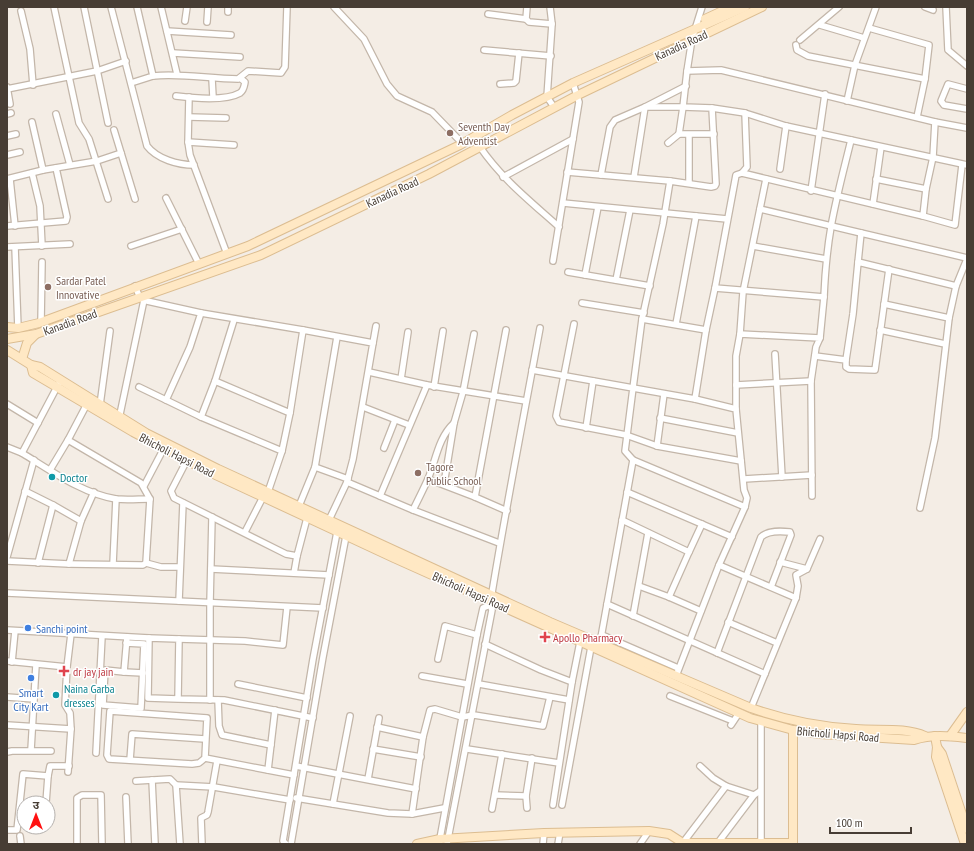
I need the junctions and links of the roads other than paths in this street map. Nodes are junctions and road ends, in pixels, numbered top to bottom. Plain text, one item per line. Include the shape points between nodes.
1 (54, 7) edge
2 (84, 7) edge
3 (111, 7) edge
4 (137, 7) edge
5 (161, 7) edge
6 (187, 7) edge
7 (208, 7) edge
8 (287, 7) edge
9 (334, 7) edge
10 (527, 7) edge
11 (550, 7) edge
12 (702, 7) edge
13 (731, 7) edge
14 (745, 7) edge
15 (762, 7) edge
16 (839, 7) edge
17 (876, 7) edge
18 (925, 7) edge
19 (946, 7) edge
20 (933, 10) dead end
21 (21, 11) dead end
22 (488, 14) dead end
23 (526, 19) junction
24 (185, 21) dead end
25 (207, 22) dead end
26 (552, 24) junction
27 (820, 25) junction
28 (697, 26) junction
29 (869, 28) junction
30 (168, 32) junction
31 (231, 35) dead end
32 (864, 38) junction
33 (692, 39) junction
34 (800, 40) dead end
35 (677, 42) junction
36 (796, 45) dead end
37 (484, 50) dead end
38 (173, 53) junction
39 (519, 53) junction
40 (551, 56) junction
41 (240, 57) dead end
42 (126, 61) junction
43 (612, 65) junction
44 (855, 65) junction
45 (967, 66) edge
46 (97, 71) junction
47 (688, 71) junction
48 (177, 74) junction
49 (153, 76) junction
50 (616, 76) junction
51 (69, 77) junction
52 (240, 78) junction
53 (212, 79) junction
54 (925, 79) junction
55 (132, 83) junction
56 (573, 83) junction
57 (500, 84) dead end
58 (33, 85) junction
59 (686, 86) junction
60 (7, 89) edge
61 (967, 89) edge
62 (825, 94) junction
63 (578, 95) junction
64 (176, 96) dead end
65 (189, 97) junction
66 (213, 97) junction
67 (547, 98) junction
68 (847, 101) junction
69 (10, 104) dead end
70 (554, 107) junction
71 (646, 107) junction
72 (683, 107) junction
73 (712, 108) junction
74 (967, 110) edge
75 (745, 113) junction
76 (56, 114) dead end
77 (189, 117) junction
78 (917, 117) junction
79 (226, 118) dead end
80 (32, 122) dead end
81 (934, 122) junction
82 (108, 123) dead end
83 (786, 126) junction
84 (967, 128) edge
85 (114, 130) dead end
86 (820, 133) junction
87 (16, 134) dead end
88 (679, 134) junction
89 (714, 134) junction
90 (690, 135) junction
91 (7, 136) edge
92 (573, 139) junction
93 (850, 140) junction
94 (188, 142) junction
95 (668, 143) dead end
96 (463, 144) junction
97 (234, 145) dead end
98 (881, 146) junction
99 (480, 147) junction
100 (20, 152) dead end
101 (121, 153) junction
102 (7, 155) edge
103 (933, 157) junction
104 (97, 160) junction
105 (70, 165) junction
106 (194, 165) junction
107 (965, 165) edge
108 (56, 168) junction
109 (780, 169) dead end
110 (43, 170) junction
111 (567, 172) junction
112 (32, 173) junction
113 (742, 173) junction
114 (601, 175) junction
115 (503, 177) junction
116 (634, 177) junction
117 (8, 179) edge
118 (766, 179) junction
119 (876, 179) junction
120 (670, 181) junction
121 (689, 184) junction
122 (926, 189) junction
123 (810, 191) junction
124 (839, 196) junction
125 (108, 198) dead end
126 (166, 198) dead end
127 (135, 199) dead end
128 (344, 202) junction
129 (563, 203) junction
130 (873, 204) junction
131 (598, 207) junction
132 (760, 209) junction
133 (630, 210) junction
134 (349, 212) junction
135 (665, 214) junction
136 (696, 216) junction
137 (923, 216) junction
138 (727, 219) junction
139 (42, 223) junction
140 (831, 225) junction
141 (7, 226) edge
142 (15, 226) junction
143 (559, 227) junction
144 (182, 229) junction
145 (861, 233) junction
146 (70, 244) dead end
147 (42, 246) junction
148 (131, 246) dead end
149 (753, 246) junction
150 (7, 247) edge
151 (15, 247) junction
152 (236, 251) junction
153 (227, 254) junction
154 (967, 258) edge
155 (826, 259) junction
156 (553, 261) dead end
157 (42, 262) dead end
158 (241, 262) junction
159 (858, 262) junction
160 (199, 264) junction
161 (889, 269) junction
162 (568, 272) dead end
163 (585, 275) junction
164 (616, 280) junction
165 (135, 286) junction
166 (650, 286) junction
167 (956, 286) junction
168 (715, 288) junction
169 (743, 292) junction
170 (824, 297) junction
171 (142, 299) junction
172 (582, 303) dead end
173 (884, 304) junction
174 (201, 313) junction
175 (643, 316) junction
176 (949, 318) junction
177 (234, 320) junction
178 (41, 322) junction
179 (574, 324) dead end
180 (676, 324) junction
181 (376, 326) dead end
182 (7, 327) edge
183 (18, 328) junction
184 (540, 328) dead end
185 (303, 330) junction
186 (506, 330) dead end
187 (706, 330) junction
188 (880, 330) junction
189 (110, 331) dead end
190 (443, 331) dead end
191 (408, 332) dead end
192 (36, 334) junction
193 (474, 334) dead end
194 (740, 334) junction
195 (337, 337) junction
196 (820, 338) junction
197 (7, 339) edge
198 (374, 343) junction
199 (945, 344) junction
200 (7, 350) edge
201 (775, 354) dead end
202 (815, 356) junction
203 (22, 359) junction
204 (846, 360) junction
205 (532, 370) junction
206 (369, 372) junction
207 (564, 376) junction
208 (401, 379) junction
209 (215, 381) junction
210 (811, 381) junction
211 (593, 382) junction
212 (777, 383) junction
213 (59, 384) junction
214 (736, 385) junction
215 (427, 386) junction
216 (139, 387) dead end
217 (434, 387) junction
218 (633, 388) junction
219 (463, 392) junction
220 (664, 394) junction
221 (494, 396) junction
222 (695, 399) junction
223 (166, 400) junction
224 (526, 401) junction
225 (88, 402) junction
226 (7, 404) edge
227 (100, 405) junction
228 (363, 407) junction
229 (736, 409) junction
230 (290, 413) junction
231 (201, 417) junction
232 (660, 418) junction
233 (119, 420) junction
234 (395, 420) junction
235 (38, 423) junction
236 (454, 423) junction
237 (409, 425) junction
238 (586, 428) junction
239 (738, 433) junction
240 (626, 435) junction
241 (68, 440) junction
242 (657, 446) junction
243 (7, 447) edge
244 (164, 448) junction
245 (384, 448) dead end
246 (282, 451) junction
247 (22, 453) junction
248 (34, 460) junction
249 (187, 460) junction
250 (633, 460) junction
251 (741, 461) junction
252 (315, 467) junction
253 (50, 470) junction
254 (812, 475) junction
255 (782, 477) junction
256 (428, 479) junction
257 (744, 479) junction
258 (348, 480) junction
259 (444, 484) junction
260 (144, 486) junction
261 (26, 491) junction
262 (94, 492) junction
263 (627, 492) junction
264 (265, 494) junction
265 (380, 496) junction
266 (812, 496) dead end
267 (475, 497) junction
268 (116, 499) junction
269 (150, 499) junction
270 (183, 503) junction
271 (53, 505) junction
272 (299, 506) junction
273 (745, 508) junction
274 (920, 508) dead end
275 (413, 510) junction
276 (507, 511) junction
277 (212, 517) junction
278 (307, 518) junction
279 (329, 520) junction
280 (622, 520) junction
281 (81, 521) junction
282 (702, 524) junction
283 (244, 532) junction
284 (337, 532) junction
285 (648, 533) junction
286 (346, 536) junction
287 (732, 538) junction
288 (820, 538) dead end
289 (499, 543) junction
290 (689, 552) junction
291 (297, 556) junction
292 (7, 557) edge
293 (7, 561) edge
294 (780, 562) junction
295 (38, 563) junction
296 (146, 563) junction
297 (69, 564) junction
298 (113, 564) junction
299 (720, 565) junction
300 (180, 567) junction
301 (211, 569) junction
302 (806, 569) junction
303 (294, 573) junction
304 (329, 575) junction
305 (745, 576) junction
306 (639, 586) junction
307 (771, 587) junction
308 (7, 593) edge
309 (669, 596) junction
310 (796, 598) junction
311 (491, 600) junction
312 (179, 601) junction
313 (210, 603) junction
314 (607, 604) junction
315 (287, 607) junction
316 (323, 608) junction
317 (701, 611) junction
318 (634, 616) junction
319 (728, 622) junction
320 (7, 630) edge
321 (15, 631) junction
322 (72, 634) junction
323 (477, 635) junction
324 (102, 636) junction
325 (127, 637) junction
326 (149, 638) junction
327 (179, 639) junction
328 (210, 639) junction
329 (601, 639) junction
330 (689, 641) junction
331 (580, 642) junction
332 (778, 643) junction
333 (126, 644) junction
334 (485, 644) junction
335 (591, 646) junction
336 (717, 653) junction
337 (438, 659) dead end
338 (10, 662) edge
339 (36, 665) junction
340 (67, 667) junction
341 (124, 672) junction
342 (143, 673) junction
343 (765, 674) junction
344 (422, 676) dead end
345 (675, 676) junction
346 (572, 682) junction
347 (238, 684) dead end
348 (468, 684) junction
349 (479, 684) junction
350 (670, 696) dead end
351 (7, 697) edge
352 (550, 697) junction
353 (307, 698) junction
354 (34, 699) junction
355 (178, 699) junction
356 (210, 700) junction
357 (218, 700) junction
358 (569, 700) junction
359 (751, 708) junction
360 (275, 710) junction
361 (740, 713) junction
362 (966, 714) edge
363 (474, 715) junction
364 (304, 716) junction
365 (350, 716) dead end
366 (462, 717) junction
367 (313, 718) junction
368 (379, 718) dead end
369 (761, 722) junction
370 (7, 725) edge
371 (32, 726) junction
372 (377, 728) junction
373 (71, 729) junction
374 (792, 730) junction
375 (423, 736) junction
376 (925, 736) junction
377 (935, 736) junction
378 (950, 736) junction
379 (967, 738) edge
380 (205, 739) junction
381 (271, 745) junction
382 (937, 747) junction
383 (467, 748) junction
384 (373, 749) junction
385 (31, 750) junction
386 (51, 751) dead end
387 (7, 752) edge
388 (96, 753) dead end
389 (502, 754) junction
390 (421, 757) junction
391 (205, 758) junction
392 (532, 758) junction
393 (130, 760) junction
394 (217, 761) junction
395 (559, 763) junction
396 (296, 766) junction
397 (700, 766) dead end
398 (304, 767) junction
399 (268, 770) junction
400 (338, 774) junction
401 (294, 775) junction
402 (48, 776) junction
403 (368, 779) junction
404 (152, 780) junction
405 (136, 781) dead end
406 (176, 785) junction
407 (726, 786) junction
408 (214, 787) junction
409 (416, 789) junction
410 (760, 791) junction
411 (47, 795) edge
412 (495, 795) junction
413 (754, 795) junction
414 (526, 796) junction
415 (126, 797) dead end
416 (290, 798) junction
417 (298, 798) junction
418 (333, 804) junction
419 (553, 805) dead end
420 (562, 805) dead end
421 (444, 808) junction
422 (527, 808) dead end
423 (492, 809) dead end
424 (412, 814) junction
425 (967, 829) edge
426 (7, 830) edge
427 (649, 831) junction
428 (560, 832) junction
429 (544, 833) junction
430 (20, 836) dead end
431 (444, 841) edge
432 (682, 843) edge
433 (717, 843) edge
434 (761, 843) junction
435 (793, 843) edge
436 (21, 844) edge
437 (77, 844) edge
438 (102, 844) edge
439 (128, 844) edge
440 (155, 844) edge
441 (180, 844) edge
442 (202, 844) edge
443 (286, 844) edge
444 (291, 844) edge
445 (417, 844) edge
446 (543, 844) edge
447 (558, 844) edge
448 (640, 844) edge
449 (747, 844) edge
450 (965, 844) edge

1 - 51 street
2 - 46 street
3 - 42 street
4 - 49 street
5 - 30 street
6 - 24 street
7 - 25 street
8 - 52 street via 284,71 248,71
9 - 96 street via 364,39 387,84 397,96 432,112
10 - 23 street
11 - 26 street
12 - 28 street
13 - 28 street
14 - 28 street, Kanadia Road
15 - 33 street, Kanadia Road
16 - 27 street
17 - 29 street
18 - 20 street
19 - 45 street via 948,50
21 - 58 street via 30,49
22 - 23 street
23 - 26 street via 529,22
26 - 40 street
27 - 32 street
27 - 34 street
28 - 33 street
28 - 35 street, Kanadia Road
29 - 32 street
29 - 54 street via 927,44 930,48
30 - 31 street
30 - 38 street
32 - 44 street
33 - 35 street, Kanadia Road
33 - 47 street
35 - 43 street, Kanadia Road
35 - 50 street, Kanadia Road
36 - 44 street via 797,50 808,56
37 - 39 street
38 - 41 street
38 - 48 street
39 - 40 street
39 - 57 street via 516,80 514,83
40 - 67 street
42 - 46 street
42 - 55 street
43 - 50 street
43 - 56 street, Kanadia Road
44 - 54 street
44 - 68 street
46 - 51 street
46 - 82 street
47 - 59 street
47 - 62 street via 721,70
48 - 49 street
48 - 53 street
49 - 55 street
50 - 63 street, Kanadia Road
51 - 58 street
51 - 104 street via 79,123
52 - 53 street
52 - 66 street via 245,82 240,93 229,97
53 - 66 street
54 - 78 street
55 - 106 street via 147,146 175,163
56 - 63 street
56 - 67 street, Kanadia Road
58 - 60 street
59 - 71 street
59 - 72 street
60 - 69 street
61 - 74 street via 948,84 941,101 944,105
62 - 68 street
62 - 86 street
63 - 70 street, Kanadia Road
63 - 92 street
64 - 65 street
65 - 66 street
65 - 77 street
67 - 70 street
67 - 96 street, Kanadia Road
68 - 78 street
70 - 99 street, Kanadia Road
71 - 72 street
71 - 114 street via 615,120 610,126
71 - 116 street
72 - 73 street
72 - 88 street
73 - 75 street
73 - 89 street
75 - 83 street
75 - 113 street via 747,167
76 - 105 street
77 - 79 street
77 - 94 street
78 - 81 street
80 - 110 street
81 - 84 street
81 - 103 street
83 - 86 street
83 - 109 street
85 - 101 street
86 - 93 street
86 - 123 street
87 - 91 street
88 - 90 street
88 - 95 street
89 - 90 street
89 - 121 street via 716,185 711,187
90 - 121 street
92 - 111 street
92 - 115 street
93 - 98 street
93 - 124 street
94 - 97 street
94 - 106 street
96 - 128 street, Kanadia Road
98 - 103 street
98 - 119 street
99 - 115 street
99 - 134 street, Kanadia Road
100 - 102 street
101 - 104 street
101 - 127 street
103 - 107 street
103 - 122 street
104 - 105 street
104 - 125 street
105 - 108 street
106 - 153 street
107 - 137 street via 955,225
108 - 110 street
108 - 139 street via 67,219 62,222
110 - 112 street
111 - 114 street
111 - 129 street
112 - 117 street
112 - 139 street
113 - 118 street
113 - 138 street via 736,175
114 - 116 street
115 - 143 street
116 - 120 street
117 - 142 street
118 - 123 street
118 - 132 street
119 - 122 street
119 - 130 street
120 - 121 street
120 - 135 street
122 - 137 street
123 - 124 street
124 - 130 street
124 - 140 street
126 - 144 street
128 - 134 street
128 - 152 street, Kanadia Road
129 - 131 street
129 - 143 street
130 - 137 street
131 - 133 street
131 - 163 street
132 - 140 street
132 - 149 street
133 - 135 street
133 - 164 street
134 - 158 street, Kanadia Road
135 - 136 street
135 - 166 street
136 - 138 street
136 - 180 street
138 - 168 street
139 - 142 street
139 - 147 street
140 - 145 street
140 - 155 street
141 - 142 street
143 - 156 street
144 - 148 street
144 - 160 street
145 - 154 street
145 - 159 street
146 - 147 street
147 - 151 street
149 - 155 street
149 - 169 street
150 - 151 street
151 - 183 street
152 - 153 street, Kanadia Road
152 - 158 street
153 - 160 street, Kanadia Road
154 - 167 street
155 - 170 street
157 - 178 street
158 - 171 street, Kanadia Road
159 - 161 street
159 - 204 street
160 - 165 street, Kanadia Road
161 - 167 street
161 - 173 street
162 - 163 street
163 - 164 street
164 - 166 street
165 - 171 street
165 - 178 street, Kanadia Road
166 - 175 street
167 - 176 street
168 - 169 street
168 - 187 street
169 - 170 street
169 - 194 street
170 - 196 street
171 - 174 street
171 - 192 street, Kanadia Road
171 - 233 street
172 - 175 street
173 - 176 street
173 - 188 street
174 - 177 street
174 - 223 street via 190,347
175 - 180 street
175 - 218 street
176 - 199 street
177 - 185 street
177 - 209 street
178 - 183 street, Kanadia Road
179 - 207 street
180 - 187 street
181 - 198 street
182 - 183 street, Kanadia Road
184 - 205 street
185 - 195 street
185 - 230 street
186 - 221 street
187 - 222 street
188 - 199 street
188 - 204 street via 875,370 846,368
189 - 227 street
190 - 217 street
191 - 208 street
192 - 197 street, Kanadia Road
192 - 203 street via 26,343
193 - 219 street
194 - 196 street
194 - 214 street via 736,356
195 - 198 street
195 - 252 street
196 - 202 street
198 - 206 street
199 - 274 street via 936,438
200 - 203 street
201 - 212 street
202 - 204 street
202 - 210 street
203 - 213 street via 40,367
205 - 207 street
205 - 224 street
206 - 208 street
206 - 228 street
207 - 211 street
207 - 238 street via 557,420
208 - 215 street
209 - 230 street
209 - 231 street
210 - 212 street
210 - 254 street
211 - 218 street
211 - 238 street
212 - 214 street
212 - 255 street
213 - 225 street
213 - 235 street
214 - 229 street
215 - 217 street
215 - 237 street
216 - 223 street
217 - 219 street
218 - 220 street
218 - 240 street
219 - 221 street
219 - 236 street
220 - 222 street
220 - 232 street
221 - 224 street
221 - 267 street
222 - 229 street
223 - 231 street
224 - 276 street
225 - 227 street
225 - 233 street, Bhicholi Hapsi Road
225 - 241 street
226 - 235 street
227 - 233 street
228 - 234 street
228 - 258 street
229 - 239 street
230 - 246 street
231 - 246 street
232 - 239 street
232 - 242 street
233 - 244 street, Bhicholi Hapsi Road
233 - 264 street
234 - 237 street
234 - 245 street
235 - 247 street
236 - 256 street via 442,438
236 - 259 street
237 - 265 street
238 - 240 street
239 - 251 street
240 - 242 street
240 - 250 street via 625,451
241 - 253 street
241 - 260 street
242 - 251 street
243 - 247 street
244 - 249 street, Bhicholi Hapsi Road
244 - 260 street
246 - 264 street
247 - 248 street
248 - 253 street
248 - 261 street
249 - 264 street, Bhicholi Hapsi Road
249 - 270 street via 171,491 174,498
250 - 263 street
250 - 273 street
251 - 257 street
252 - 258 street
252 - 272 street
253 - 262 street
254 - 255 street
254 - 266 street
255 - 257 street
256 - 259 street
256 - 275 street
257 - 273 street via 747,498
258 - 265 street
258 - 279 street
259 - 267 street
260 - 269 street
261 - 271 street
261 - 292 street
262 - 268 street
262 - 281 street
263 - 280 street
263 - 282 street
264 - 272 street
264 - 278 street, Bhicholi Hapsi Road
264 - 283 street
265 - 275 street
267 - 276 street
268 - 269 street
268 - 298 street
269 - 296 street
270 - 277 street
270 - 300 street
271 - 281 street
271 - 295 street
272 - 279 street
273 - 287 street
275 - 289 street
276 - 289 street
277 - 283 street
277 - 301 street
278 - 284 street, Bhicholi Hapsi Road
278 - 291 street
279 - 311 street
280 - 285 street
280 - 314 street
281 - 297 street
282 - 287 street
282 - 290 street
283 - 291 street via 286,554
284 - 286 street, Bhicholi Hapsi Road
284 - 304 street
285 - 290 street
285 - 306 street
286 - 311 street, Bhicholi Hapsi Road
286 - 367 street
287 - 299 street
288 - 302 street
289 - 311 street
290 - 309 street
291 - 303 street
293 - 295 street
294 - 302 street
294 - 305 street via 791,533 778,531 764,534
294 - 307 street
295 - 297 street
296 - 298 street
296 - 300 street via 162,567
297 - 298 street
299 - 305 street
299 - 317 street
300 - 312 street
301 - 303 street
301 - 313 street
302 - 310 street via 796,575
303 - 304 street
304 - 316 street
305 - 307 street
305 - 319 street
306 - 309 street
306 - 318 street
307 - 310 street
308 - 312 street
309 - 317 street
310 - 332 street
311 - 323 street via 483,608
311 - 329 street
311 - 331 street, Bhicholi Hapsi Road
311 - 334 street via 492,610
312 - 313 street
313 - 315 street
313 - 328 street
314 - 318 street
314 - 329 street
315 - 316 street
315 - 328 street via 283,645
316 - 353 street
317 - 330 street
318 - 330 street
319 - 332 street
319 - 336 street
320 - 321 street
321 - 322 street
321 - 338 street
322 - 324 street
322 - 340 street
323 - 337 street via 445,626
323 - 348 street
324 - 325 street
324 - 388 street
325 - 326 street
325 - 333 street
326 - 327 street
326 - 355 street via 148,698
327 - 328 street
327 - 355 street
328 - 356 street
329 - 345 street
330 - 336 street
330 - 345 street
331 - 335 street, Bhicholi Hapsi Road
331 - 346 street
332 - 343 street
333 - 341 street
333 - 342 street via 144,644
334 - 346 street
334 - 349 street
335 - 345 street, Bhicholi Hapsi Road
335 - 420 street
336 - 343 street
338 - 339 street
339 - 340 street
339 - 354 street
340 - 373 street via 65,707 70,713
341 - 342 street
341 - 342 street via 105,670 102,706 141,708
343 - 359 street
344 - 348 street
345 - 359 street
345 - 361 street, Bhicholi Hapsi Road
346 - 358 street
347 - 353 street
348 - 366 street
349 - 352 street
349 - 363 street
350 - 361 street via 732,723
351 - 354 street
352 - 358 street
352 - 363 street via 543,726
353 - 364 street
354 - 371 street
355 - 356 street
356 - 357 street
357 - 360 street
357 - 381 street via 222,736
358 - 395 street
359 - 376 street via 785,719 812,724 854,729 914,731
360 - 364 street
360 - 381 street
361 - 369 street, Bhicholi Hapsi Road
362 - 378 street
363 - 366 street
363 - 383 street
364 - 367 street
364 - 396 street
365 - 400 street
366 - 375 street via 435,709 430,710
366 - 421 street via 453,773
367 - 398 street
368 - 372 street
369 - 374 street, Bhicholi Hapsi Road
369 - 410 street
370 - 371 street
371 - 373 street
371 - 385 street
372 - 375 street
372 - 384 street
373 - 402 street via 68,769 50,766
374 - 376 street, Bhicholi Hapsi Road via 914,740
374 - 435 street
375 - 390 street
376 - 377 street, Bhicholi Hapsi Road
377 - 378 street, Bhicholi Hapsi Road
377 - 382 street
378 - 379 street, Bhicholi Hapsi Road
380 - 391 street
380 - 393 street via 132,734
380 - 393 street via 207,718 110,711 107,757
381 - 399 street
382 - 425 street via 942,754
382 - 450 street via 936,756
383 - 389 street
383 - 431 street
384 - 390 street
384 - 403 street
385 - 386 street
385 - 387 street
389 - 392 street
389 - 412 street
390 - 409 street
391 - 393 street via 199,763 192,764
391 - 394 street
392 - 395 street
392 - 414 street
394 - 399 street
394 - 408 street
395 - 419 street
396 - 398 street
396 - 401 street
397 - 407 street
398 - 400 street
398 - 417 street
399 - 401 street
400 - 403 street
400 - 418 street
401 - 416 street
402 - 411 street
402 - 426 street via 23,774 17,830
403 - 409 street
404 - 405 street
404 - 406 street via 170,779
404 - 440 street
406 - 408 street
406 - 441 street
407 - 413 street
407 - 432 street
408 - 416 street
408 - 442 street via 207,815 201,818
409 - 424 street
410 - 413 street
410 - 434 street
412 - 414 street
412 - 423 street
413 - 433 street
414 - 422 street
415 - 439 street
416 - 417 street
416 - 443 street via 283,841
417 - 418 street
417 - 444 street
418 - 424 street via 388,813
421 - 424 street
421 - 431 street
427 - 428 street
427 - 432 street via 669,834
427 - 448 street
428 - 429 street
428 - 447 street
429 - 431 street
429 - 446 street
430 - 436 street
431 - 445 street
432 - 433 street
433 - 449 street
434 - 435 street
434 - 449 street
437 - 438 street via 77,798 88,794 101,795

